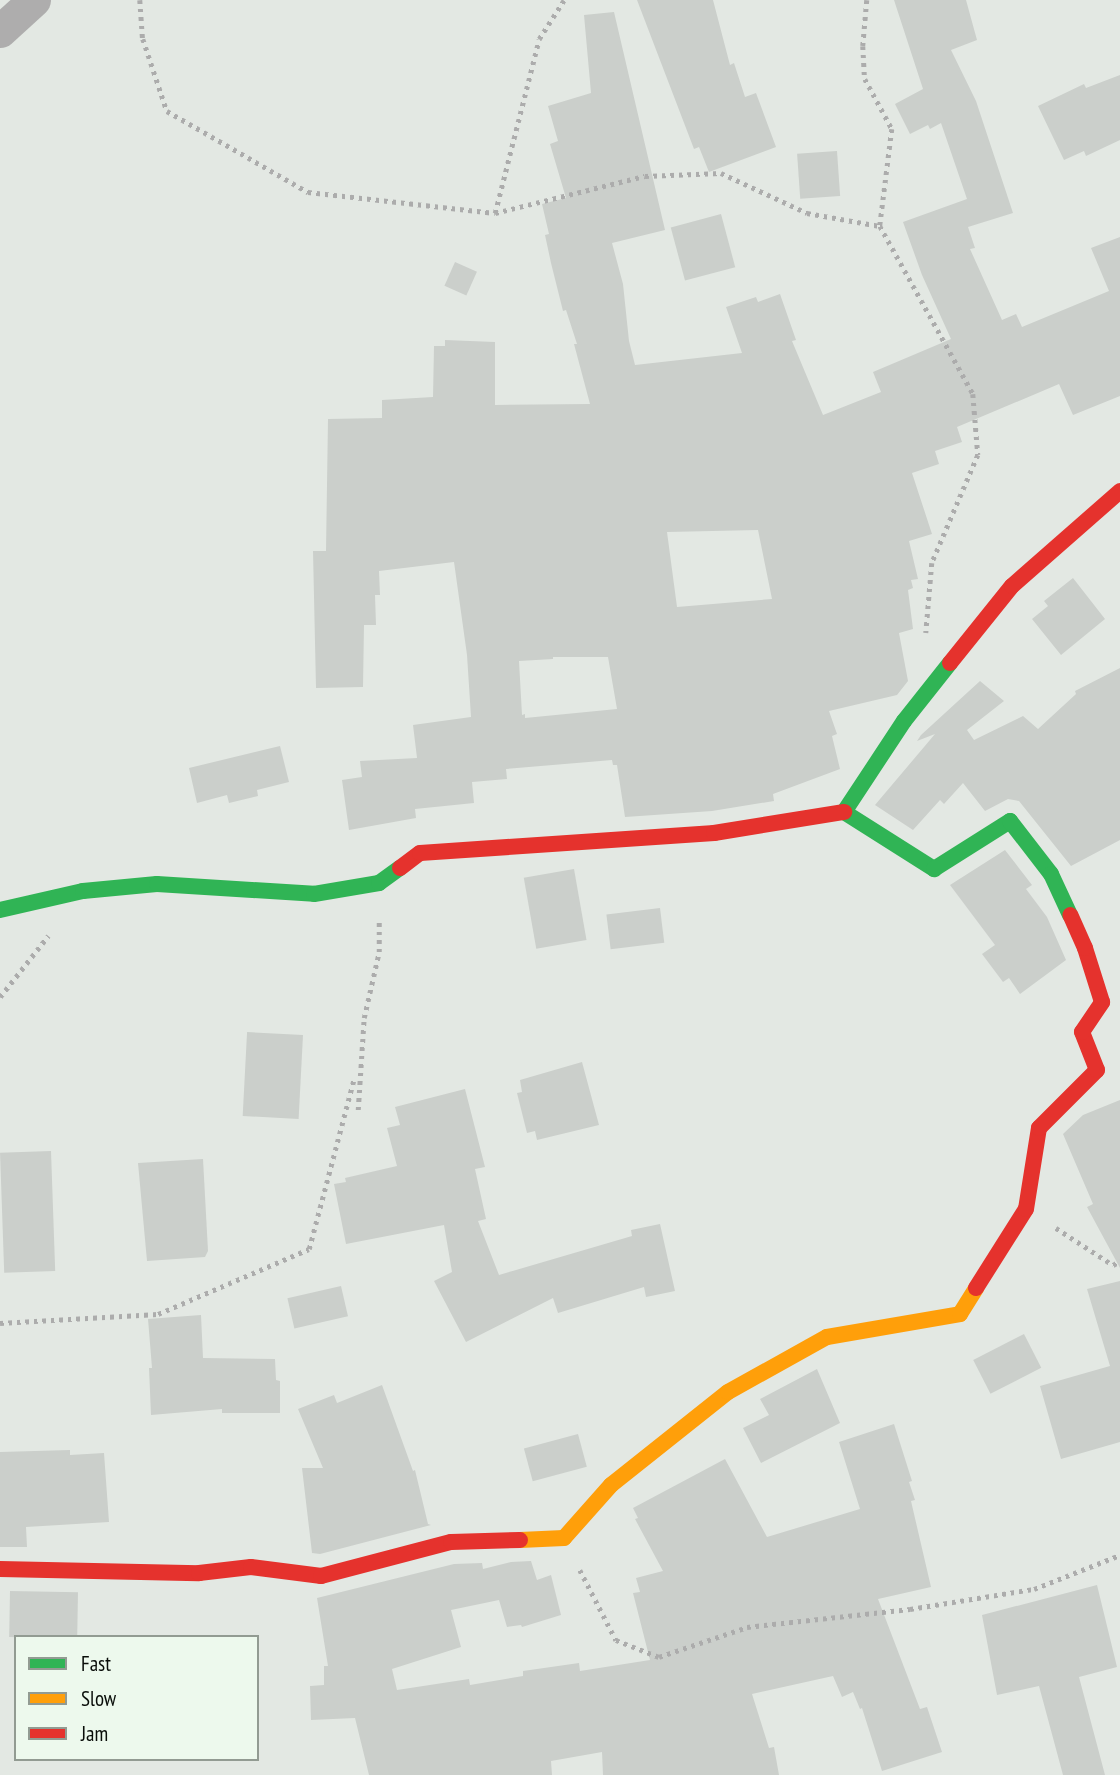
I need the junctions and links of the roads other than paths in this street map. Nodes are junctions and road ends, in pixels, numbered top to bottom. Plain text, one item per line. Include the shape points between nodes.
1 (34, 0) edge
2 (0, 32) edge
3 (1120, 491) edge
4 (844, 812) junction
5 (0, 910) edge
6 (0, 1569) edge

1 - 2 street
3 - 4 street via 1012,586 904,721
4 - 5 street via 714,833 420,853 379,883 314,894 157,884 83,891
4 - 6 street via 934,869 1010,821 1051,874 1102,1002 1082,1032 1097,1069 1039,1128 1026,1209 960,1314 827,1337 728,1392 611,1485 564,1538 452,1542 321,1576 251,1567 199,1573

